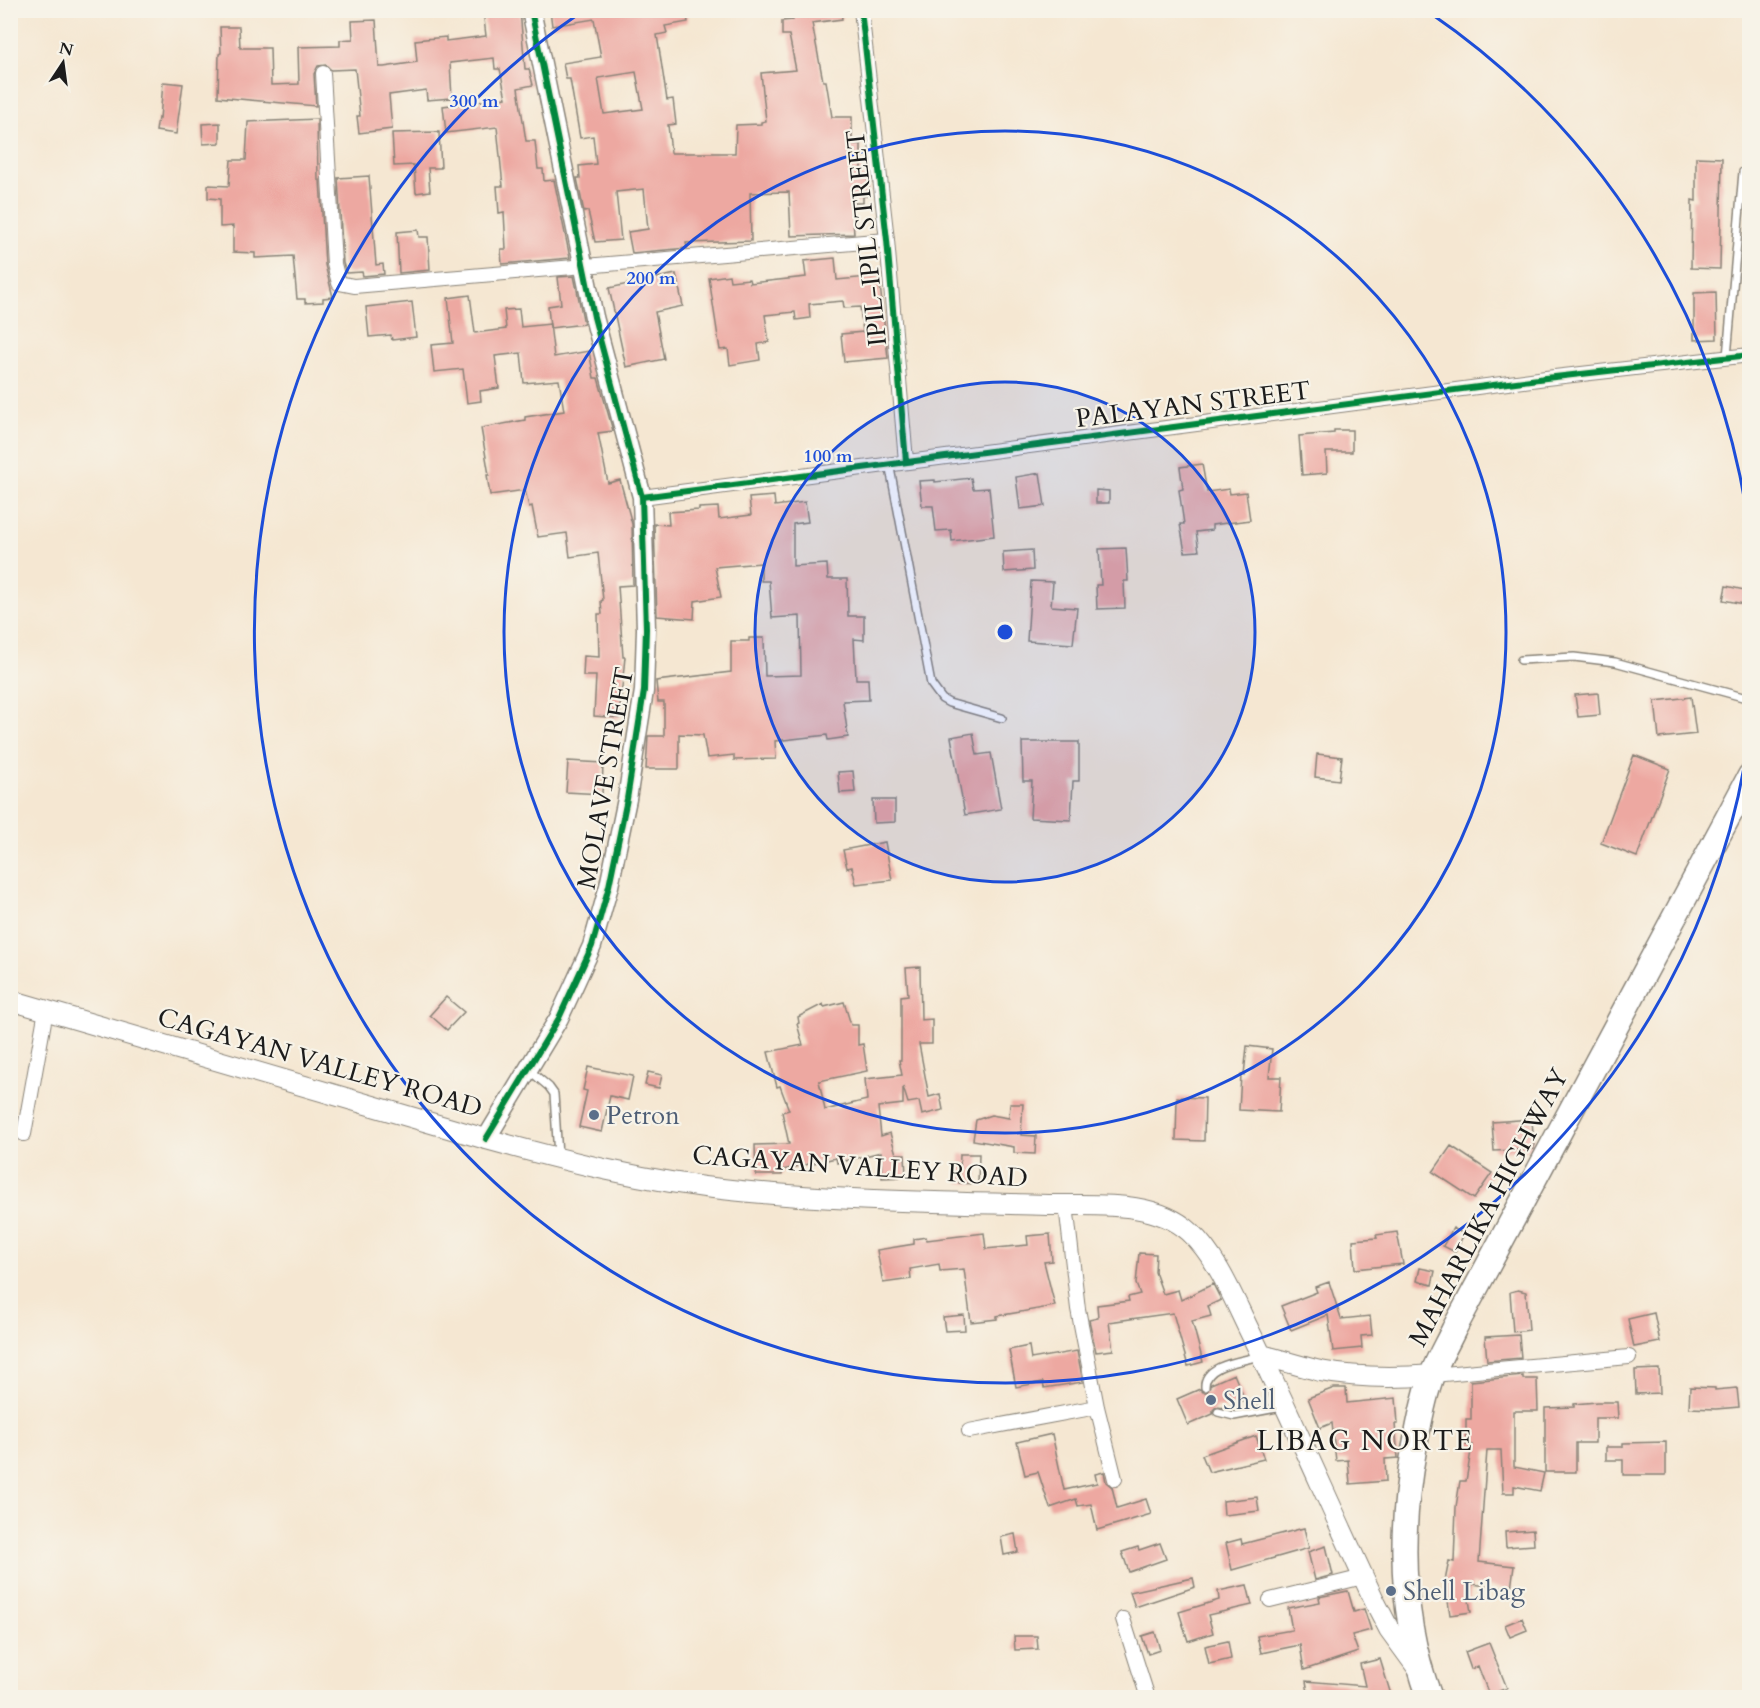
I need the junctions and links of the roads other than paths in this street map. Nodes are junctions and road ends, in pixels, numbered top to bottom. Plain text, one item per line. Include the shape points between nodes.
1 (531, 10) edge
2 (861, 10) edge
3 (323, 73) dead end
4 (1743, 172) dead end
5 (887, 240) junction
6 (584, 267) junction
7 (1749, 355) edge
8 (1727, 357) junction
9 (906, 461) junction
10 (889, 463) junction
11 (642, 497) junction
12 (1521, 660) dead end
13 (1749, 699) edge
14 (1002, 718) dead end
15 (1749, 776) edge
16 (10, 1000) edge
17 (46, 1010) junction
18 (528, 1069) junction
19 (24, 1134) dead end
20 (486, 1139) junction
21 (558, 1158) junction
22 (1065, 1205) junction
23 (1261, 1355) junction
24 (1629, 1357) dead end
25 (1432, 1375) junction
26 (1205, 1387) dead end
27 (1284, 1406) junction
28 (1097, 1407) junction
29 (1218, 1412) dead end
30 (969, 1431) dead end
31 (1115, 1479) dead end
32 (1363, 1577) junction
33 (1270, 1600) dead end
34 (1123, 1619) dead end
35 (1420, 1672) junction
36 (1148, 1698) edge
37 (1430, 1698) edge

1 - 6 street, MOLAVE STREET
2 - 5 street, IPIL-IPIL STREET
3 - 6 street via 334,264 339,283 354,286
4 - 8 lane
5 - 6 street
5 - 9 street, IPIL-IPIL STREET
6 - 11 street, MOLAVE STREET
7 - 8 street, PALAYAN STREET
8 - 9 street, PALAYAN STREET
9 - 10 street, PALAYAN STREET
10 - 11 street, PALAYAN STREET
10 - 14 lane via 931,684 949,703
11 - 18 street, MOLAVE STREET via 644,691 627,799 592,946 559,1018
12 - 13 lane via 1574,657 1615,662
15 - 25 highway, MAHARLIKA HIGHWAY
16 - 17 main road, CAGAYAN VALLEY ROAD
17 - 19 street
17 - 20 main road, CAGAYAN VALLEY ROAD
18 - 20 street, MOLAVE STREET
18 - 21 lane via 554,1094
20 - 21 main road, CAGAYAN VALLEY ROAD
21 - 22 main road, CAGAYAN VALLEY ROAD via 638,1176 730,1190
22 - 23 main road, CAGAYAN VALLEY ROAD via 1142,1209 1172,1218 1190,1232 1214,1262
22 - 28 street via 1078,1309
23 - 25 main road via 1351,1375
23 - 26 lane via 1214,1369 1205,1380
23 - 27 main road, CAGAYAN VALLEY ROAD
24 - 25 street
25 - 35 highway, MAHARLIKA HIGHWAY via 1419,1419 1404,1527 1409,1614
27 - 29 lane via 1234,1416
27 - 32 main road, CAGAYAN VALLEY ROAD
28 - 30 street
28 - 31 street
32 - 33 street
32 - 35 main road, CAGAYAN VALLEY ROAD via 1389,1629
34 - 36 street
35 - 37 highway, MAHARLIKA HIGHWAY

